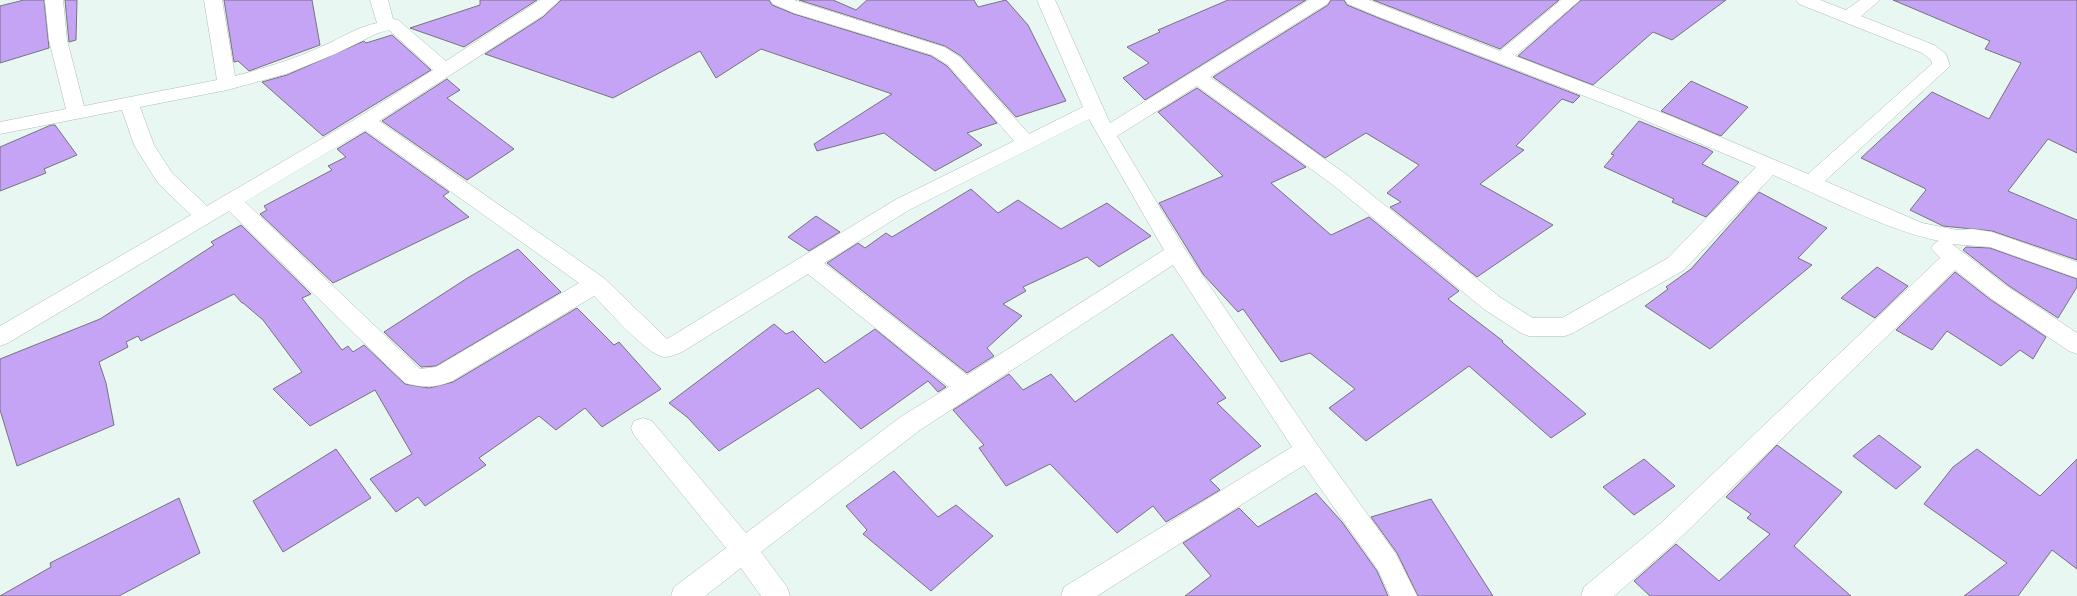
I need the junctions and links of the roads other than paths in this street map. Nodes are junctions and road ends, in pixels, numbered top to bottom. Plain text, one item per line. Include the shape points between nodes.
1 (54, 0) edge
2 (213, 0) edge
3 (379, 0) edge
4 (779, 0) edge
5 (1046, 0) edge
6 (1321, 0) edge
7 (1354, 0) edge
8 (1571, 0) edge
9 (1805, 0) edge
10 (1871, 0) edge
11 (539, 4) edge
12 (1848, 17) junction
13 (386, 25) junction
14 (1503, 57) junction
15 (446, 71) junction
16 (1198, 77) junction
17 (227, 84) junction
18 (129, 103) junction
19 (1094, 109) junction
20 (76, 113) junction
21 (366, 121) junction
22 (0, 128) edge
23 (1106, 134) junction
24 (1026, 143) junction
25 (1769, 166) junction
26 (1809, 184) junction
27 (231, 201) junction
28 (205, 216) junction
29 (1917, 229) junction
30 (1176, 253) junction
31 (1954, 258) junction
32 (808, 262) junction
33 (2077, 270) edge
34 (596, 284) junction
35 (0, 337) edge
36 (2077, 345) edge
37 (966, 388) junction
38 (643, 428) dead end
39 (1307, 450) junction
40 (744, 550) junction
41 (684, 596) edge
42 (777, 596) edge
43 (1074, 596) edge
44 (1404, 596) edge
45 (1594, 596) edge

1 - 20 street via 58,40
2 - 17 street
3 - 13 street
4 - 24 street via 800,9 938,51 954,61
5 - 19 street
6 - 16 street
7 - 14 street via 1436,34
8 - 14 street
9 - 12 street
10 - 12 street
11 - 15 street
12 - 26 street via 1928,49 1940,58 1941,66
13 - 15 street via 392,24
13 - 17 street via 372,28 329,50 280,70
14 - 25 street
15 - 21 street
16 - 23 street
16 - 25 street via 1340,180 1493,304 1529,327 1565,327 1676,264
17 - 18 street
18 - 20 street
18 - 28 street via 144,144 165,178
19 - 23 street
19 - 24 street
20 - 22 street
21 - 27 street
21 - 34 street
23 - 30 street
24 - 32 street via 902,205
25 - 26 street
26 - 29 street
27 - 28 street
27 - 34 street via 413,376 423,380 444,374
28 - 35 street
29 - 31 street
29 - 33 street via 1956,238 1992,240
30 - 37 street
30 - 39 street
31 - 36 street via 2000,293
31 - 45 street via 1668,532
32 - 34 street via 674,346 665,348 656,343
32 - 37 street
37 - 40 street via 911,423
38 - 40 street
39 - 43 street
39 - 44 street via 1387,562
40 - 41 street
40 - 42 street

